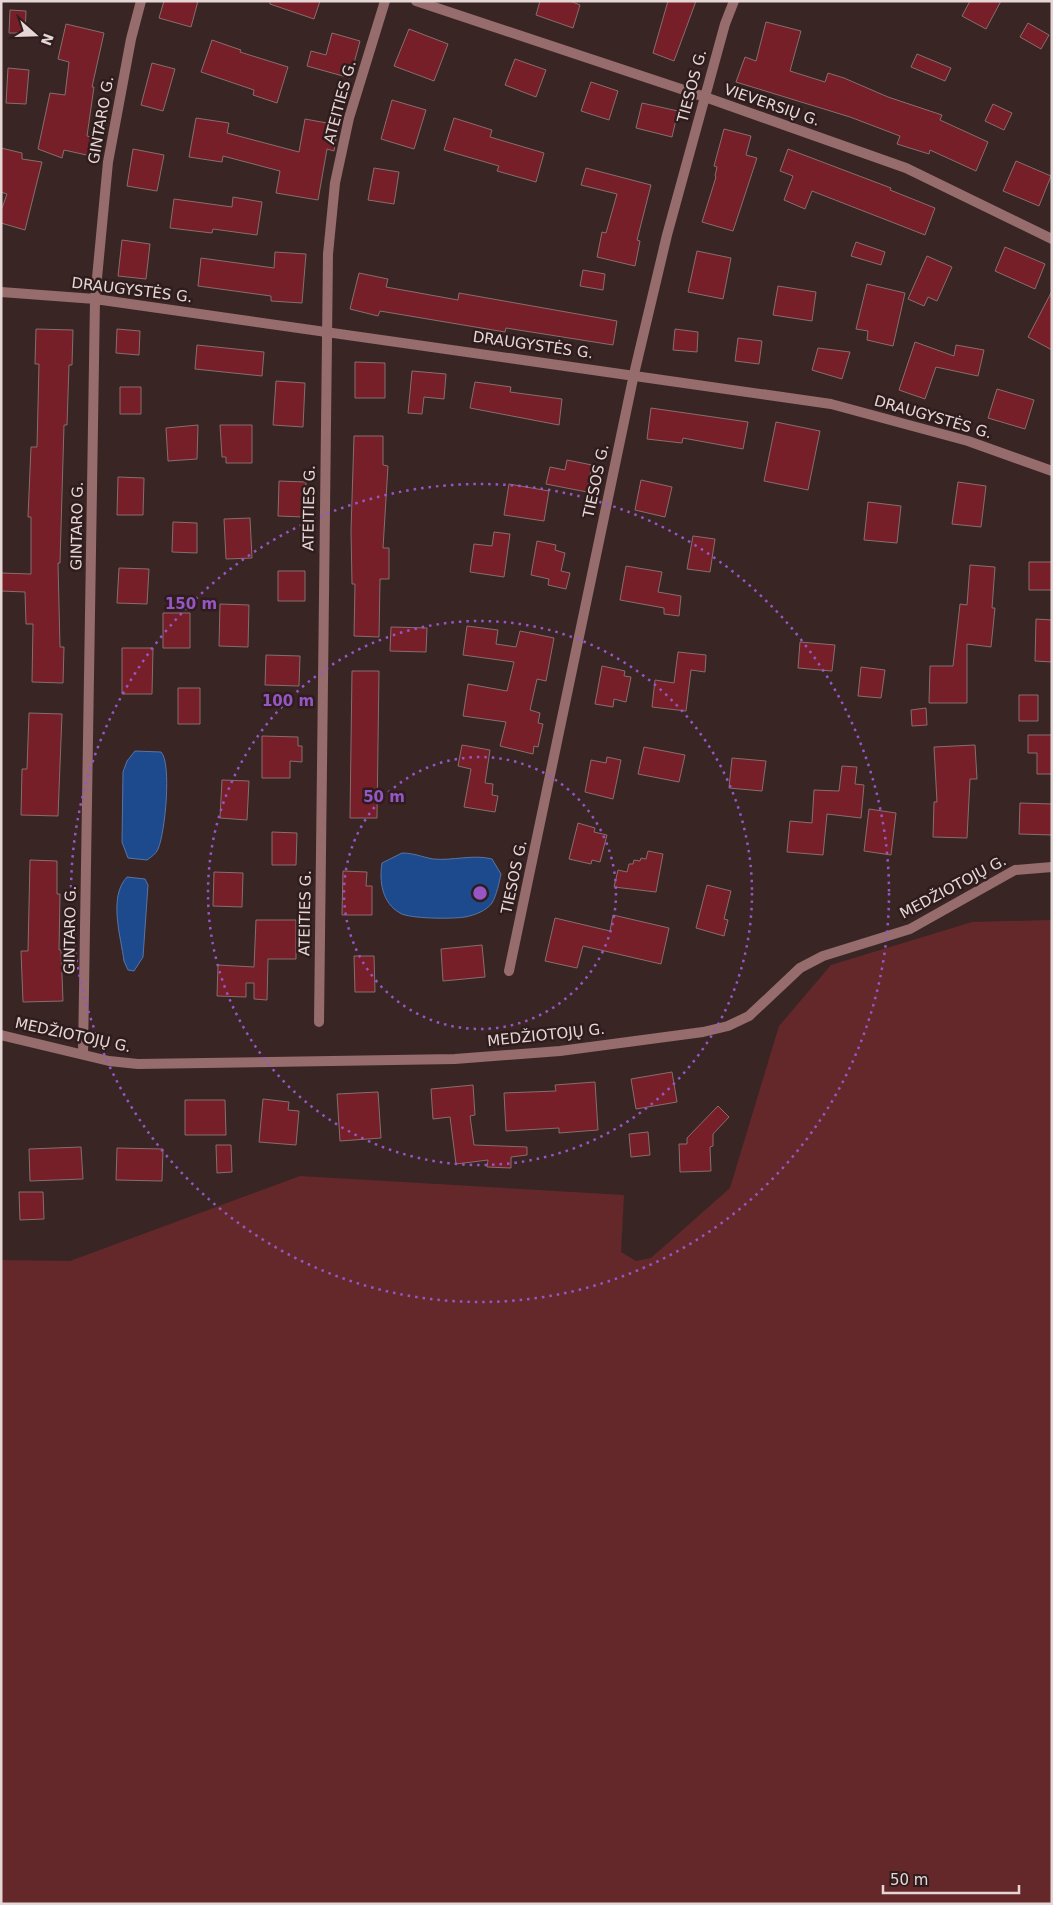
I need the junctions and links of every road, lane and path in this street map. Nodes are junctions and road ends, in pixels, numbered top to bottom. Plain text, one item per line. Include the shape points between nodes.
1 (141, 1) edge
2 (385, 1) edge
3 (416, 1) edge
4 (734, 1) edge
5 (447, 6) edge
6 (705, 97) junction
7 (1052, 238) edge
8 (1, 292) edge
9 (95, 299) junction
10 (326, 330) junction
11 (634, 374) junction
12 (1052, 471) edge
13 (1052, 867) edge
14 (509, 971) dead end
15 (319, 1022) dead end
16 (1, 1035) edge
17 (83, 1054) junction

1 - 9 street, GINTARO G. via 108,162
2 - 10 street, ATEITIES G. via 349,118 335,183 328,254
3 - 5 street, VIEVERSIŲ G.
4 - 6 street, TIESOS G. via 724,24
5 - 6 street, VIEVERSIŲ G.
6 - 7 street, VIEVERSIŲ G. via 906,168
6 - 11 street, TIESOS G. via 667,235
8 - 9 street, DRAUGYSTĖS G.
9 - 10 street, DRAUGYSTĖS G.
9 - 17 street, GINTARO G.
10 - 11 street, DRAUGYSTĖS G.
10 - 15 street, ATEITIES G.
11 - 12 street, DRAUGYSTĖS G. via 831,404 968,441
11 - 14 street, TIESOS G.
13 - 17 street, MEDŽIOTOJŲ G. via 1015,870 910,929 822,956 800,968 749,1016 728,1026 703,1032 560,1051 455,1059 138,1064
16 - 17 street, MEDŽIOTOJŲ G.

